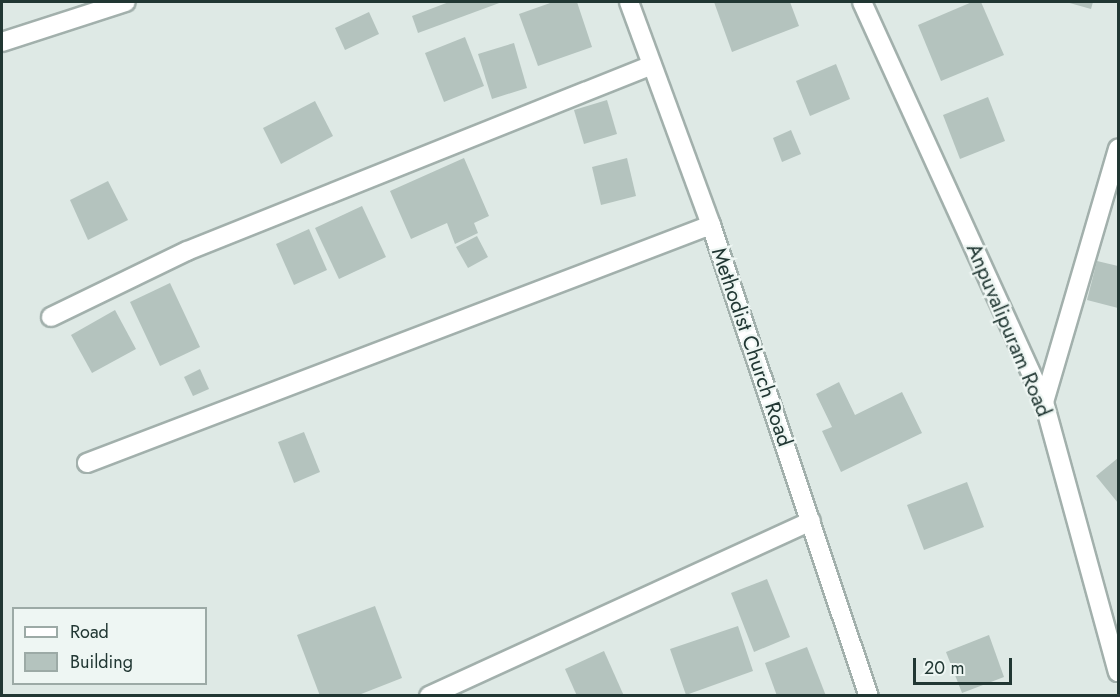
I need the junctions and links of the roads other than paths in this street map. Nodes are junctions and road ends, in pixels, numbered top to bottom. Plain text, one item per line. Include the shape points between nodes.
1 (126, 2) edge
2 (629, 2) edge
3 (862, 2) edge
4 (2, 42) edge
5 (651, 65) junction
6 (1119, 149) edge
7 (711, 225) junction
8 (51, 317) dead end
9 (1044, 402) junction
10 (87, 463) dead end
11 (811, 521) junction
12 (1119, 672) edge
13 (429, 696) edge
14 (869, 696) edge

1 - 4 street
2 - 5 street, Methodist Church Road
3 - 9 street, Anpuvalipuram Road
5 - 7 street, Methodist Church Road
5 - 8 street via 187,251
6 - 9 street
7 - 10 street
7 - 11 street, Methodist Church Road
9 - 12 street, Anpuvalipuram Road
11 - 13 street
11 - 14 street, Methodist Church Road

